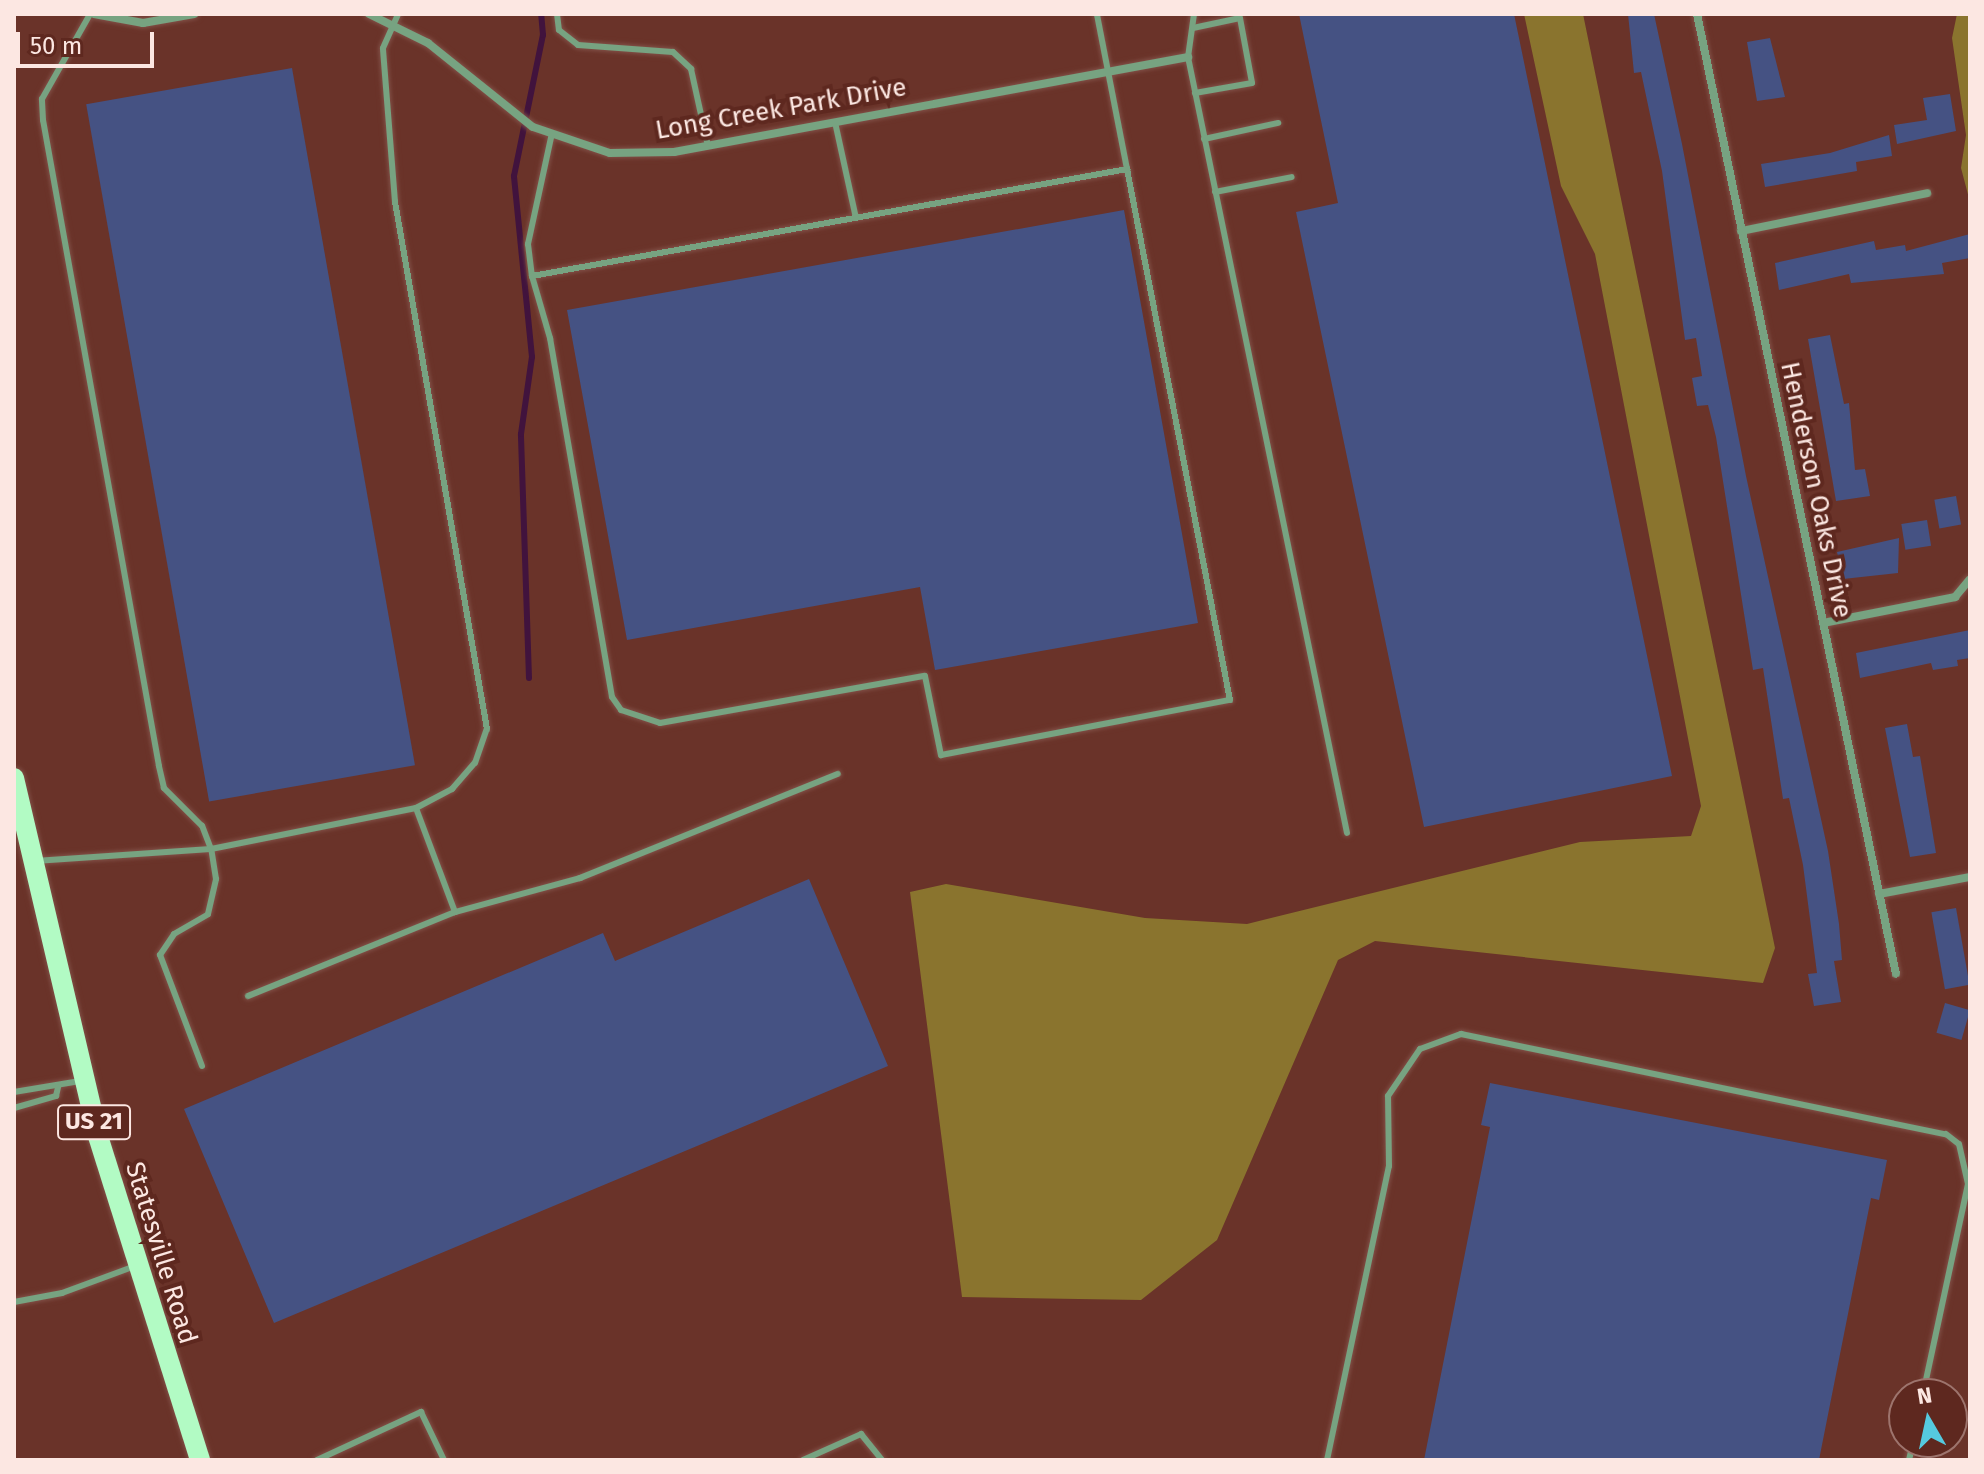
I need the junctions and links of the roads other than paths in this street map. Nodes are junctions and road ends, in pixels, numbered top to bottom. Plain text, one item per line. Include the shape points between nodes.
1 (92, 14) edge
2 (194, 14) edge
3 (369, 14) edge
4 (398, 14) edge
5 (557, 14) edge
6 (1097, 14) edge
7 (1194, 14) edge
8 (1697, 14) edge
9 (392, 25) junction
10 (1193, 28) junction
11 (1188, 57) junction
12 (1108, 71) junction
13 (1195, 93) junction
14 (835, 122) junction
15 (1278, 123) dead end
16 (552, 133) junction
17 (1204, 139) junction
18 (708, 146) junction
19 (1127, 169) junction
20 (1292, 177) dead end
21 (1215, 192) junction
22 (1927, 193) dead end
23 (856, 218) junction
24 (1741, 231) junction
25 (532, 276) junction
26 (1970, 579) edge
27 (1823, 623) junction
28 (838, 774) dead end
29 (14, 778) edge
30 (416, 808) junction
31 (1347, 833) dead end
32 (211, 849) junction
33 (32, 861) junction
34 (1970, 877) edge
35 (1879, 894) junction
36 (455, 912) junction
37 (1896, 974) dead end
38 (248, 996) dead end
39 (202, 1066) dead end
40 (83, 1081) junction
41 (58, 1087) junction
42 (14, 1092) edge
43 (14, 1108) edge
44 (135, 1266) junction
45 (14, 1302) edge
46 (1926, 1378) edge
47 (200, 1460) edge
48 (317, 1460) edge
49 (444, 1460) edge
50 (803, 1460) edge
51 (882, 1460) edge
52 (1327, 1460) edge

1 - 2 street via 143,23
1 - 32 lane via 42,99 43,120 164,788 202,826
3 - 9 street, Long Creek Park Drive
4 - 9 lane
5 - 18 lane via 559,30 578,45 673,52 691,69
6 - 12 lane
7 - 10 lane
8 - 24 street, Henderson Oaks Drive
9 - 16 street, Long Creek Park Drive via 428,43 533,127
9 - 30 lane via 383,48 395,202 487,729 475,763 452,789
10 - 11 lane
10 - 13 lane via 1240,18 1252,83
11 - 12 street, Long Creek Park Drive
11 - 13 lane
12 - 14 street, Long Creek Park Drive
12 - 19 lane
13 - 17 lane
14 - 18 street, Long Creek Park Drive
14 - 23 lane
15 - 17 lane
16 - 18 street, Long Creek Park Drive via 610,153
16 - 25 lane via 528,244
17 - 21 lane
19 - 23 lane
19 - 25 lane via 1230,700 941,755 925,676 660,723 621,710 612,697 550,338
20 - 21 lane
21 - 31 lane
22 - 24 street
23 - 25 lane
24 - 27 street, Henderson Oaks Drive
26 - 27 street via 1955,597
27 - 35 street, Henderson Oaks Drive
28 - 36 lane via 580,878
29 - 33 main road, Statesville Road / US 21
30 - 32 lane
30 - 36 lane
32 - 33 lane
32 - 39 lane via 215,888 208,914 174,934 160,955
33 - 40 main road, Statesville Road / US 21
34 - 35 street
35 - 37 street, Henderson Oaks Drive
36 - 38 lane
40 - 41 lane
40 - 44 main road, Statesville Road / US 21
41 - 42 lane via 53,1081
41 - 43 lane via 56,1096
44 - 45 lane via 53,1296
44 - 47 main road, Statesville Road / US 21
46 - 52 lane via 1968,1184 1959,1144 1946,1134 1461,1034 1420,1049 1388,1096 1389,1166
48 - 49 lane via 421,1412
50 - 51 lane via 861,1434

